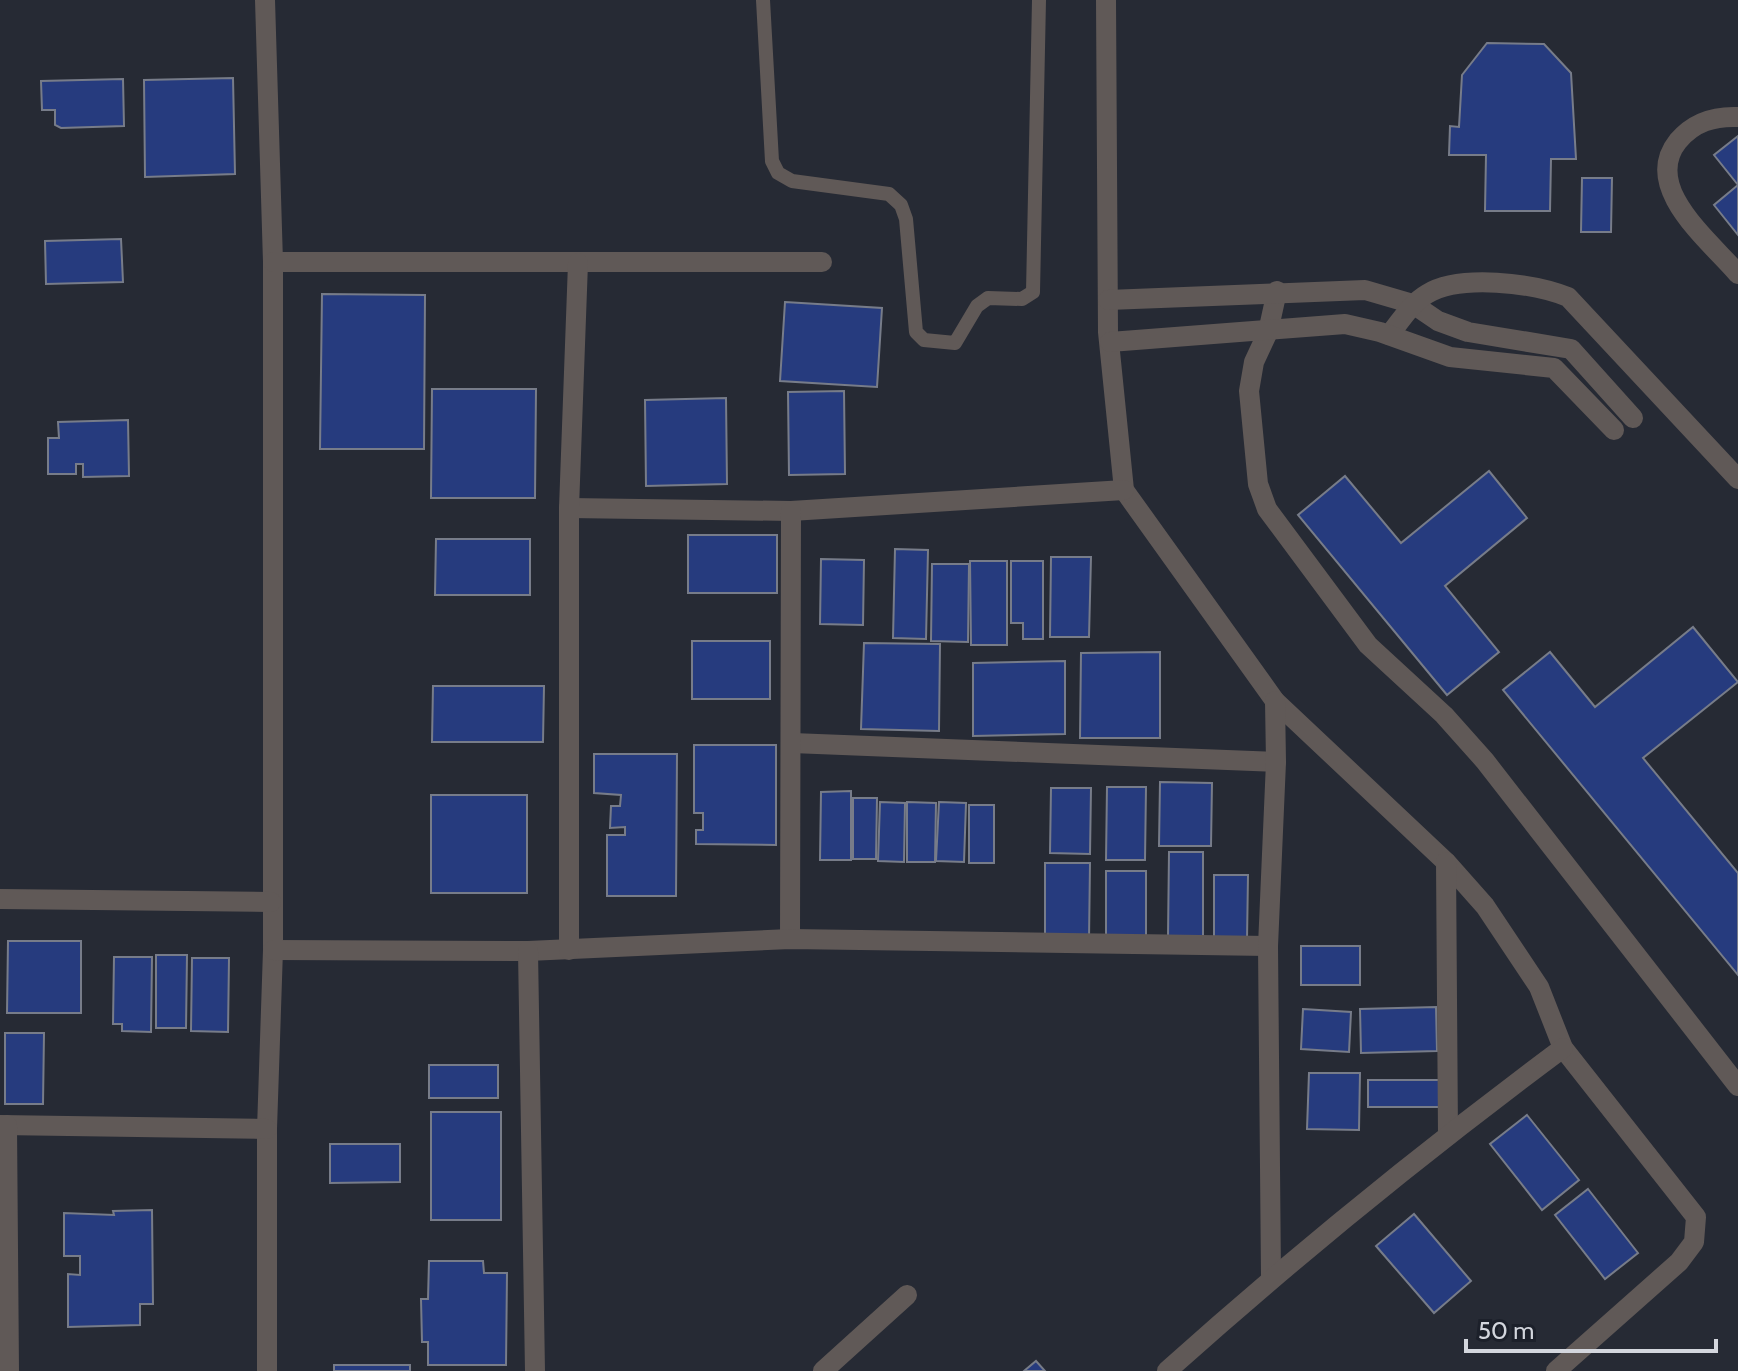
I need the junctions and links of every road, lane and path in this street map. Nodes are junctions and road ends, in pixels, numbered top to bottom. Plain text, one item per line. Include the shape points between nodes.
1 (265, 0) edge
2 (763, 0) edge
3 (1039, 0) edge
4 (1106, 0) edge
5 (1738, 117) edge
6 (273, 262) junction
7 (822, 262) dead end
8 (578, 263) junction
9 (1738, 274) edge
10 (1277, 291) junction
11 (1108, 300) junction
12 (1413, 304) junction
13 (1268, 332) junction
14 (1389, 335) junction
15 (1110, 342) junction
16 (1633, 418) dead end
17 (1614, 430) dead end
18 (1738, 479) edge
19 (1124, 490) junction
20 (569, 508) junction
21 (791, 511) junction
22 (1275, 701) junction
23 (792, 743) junction
24 (1276, 762) junction
25 (1446, 862) junction
26 (0, 899) edge
27 (271, 902) junction
28 (790, 939) junction
29 (1268, 946) junction
30 (273, 950) junction
31 (569, 950) junction
32 (528, 951) junction
33 (1563, 1048) junction
34 (1738, 1086) edge
35 (4, 1125) edge
36 (267, 1129) junction
37 (1448, 1134) junction
38 (1271, 1278) junction
39 (907, 1295) dead end
40 (6, 1363) edge
41 (267, 1371) edge
42 (535, 1371) edge
43 (823, 1371) edge
44 (1167, 1371) edge
45 (1556, 1371) edge

1 - 6 street
2 - 3 lane via 772,161 778,173 792,181 889,194 901,205 916,332 924,340 955,343 977,306 988,298 1022,299 1033,292
4 - 11 street
5 - 9 street via 1718,116 1689,128 1672,149 1666,173 1671,196
6 - 8 street
6 - 27 street
7 - 8 street
8 - 20 street
10 - 11 street
10 - 12 street via 1365,290
10 - 13 street
11 - 15 street
12 - 14 street
12 - 16 street via 1468,332 1571,349
12 - 18 street via 1436,289 1465,284 1528,286 1568,297
13 - 14 street via 1345,324
13 - 15 street
13 - 34 street via 1254,362 1249,391 1258,484 1267,509 1368,645 1485,761
14 - 17 street via 1450,357 1554,368
15 - 19 street
19 - 21 street
19 - 22 street
20 - 21 street
20 - 31 street
21 - 23 street
22 - 24 street
22 - 25 street
23 - 24 street
23 - 28 street
24 - 29 street
25 - 33 street via 1520,954
25 - 37 street
26 - 27 street
27 - 30 street
28 - 29 street
28 - 31 street
29 - 38 street
30 - 32 street
30 - 36 street
31 - 32 street
32 - 42 street
33 - 37 street
33 - 45 street via 1680,1192 1698,1230 1679,1262
35 - 36 street
35 - 40 street
36 - 41 street
37 - 38 street
38 - 44 street
39 - 43 street

